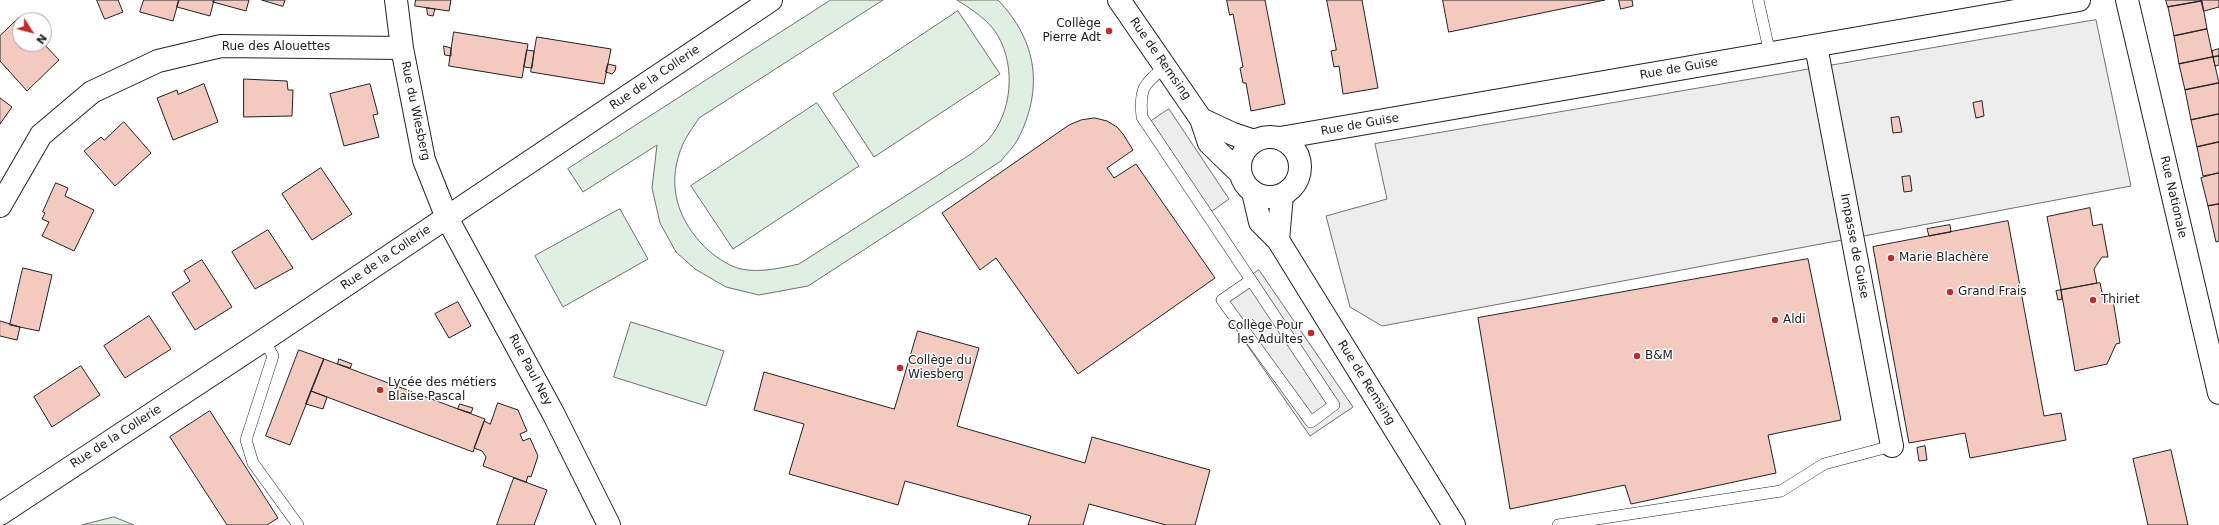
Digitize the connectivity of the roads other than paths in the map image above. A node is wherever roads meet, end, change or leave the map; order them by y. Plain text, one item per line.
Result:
1 (396, 0) edge
2 (770, 0) edge
3 (1119, 0) edge
4 (1758, 0) edge
5 (2079, 0) edge
6 (2127, 0) edge
7 (1816, 46) junction
8 (402, 48) junction
9 (1770, 54) junction
10 (1165, 67) junction
11 (1201, 119) junction
12 (1280, 138) junction
13 (1254, 141) junction
14 (1240, 173) junction
15 (1253, 192) junction
16 (1282, 194) junction
17 (0, 206) edge
18 (447, 218) junction
19 (1278, 240) junction
20 (1251, 280) junction
21 (264, 340) junction
22 (2218, 385) edge
23 (1892, 446) joint
24 (0, 514) edge
25 (298, 525) edge
26 (609, 525) edge
27 (1454, 525) edge
28 (1558, 525) edge

1 - 8 street, Rue du Wiesberg
2 - 18 street, Rue de la Collerie
3 - 10 street, Rue de Remsing
4 - 9 lane
5 - 7 street, Rue de Guise
6 - 22 street, Rue Nationale
7 - 9 street, Rue de Guise
7 - 23 street, Impasse de Guise
8 - 17 street, Rue des Alouettes
8 - 18 street, Rue du Wiesberg
9 - 12 street, Rue de Guise
10 - 11 street, Rue de Remsing
10 - 20 lane
11 - 13 street
11 - 14 street, Rue de Remsing
12 - 13 street
12 - 16 street
13 - 14 street
14 - 15 street
15 - 16 street
15 - 19 street, Rue de Remsing
16 - 19 street
18 - 21 street, Rue de la Collerie
18 - 26 street, Rue Paul Ney
19 - 27 street, Rue de Remsing
20 - 20 lane
21 - 24 street, Rue de la Collerie
21 - 25 lane
23 - 28 lane

